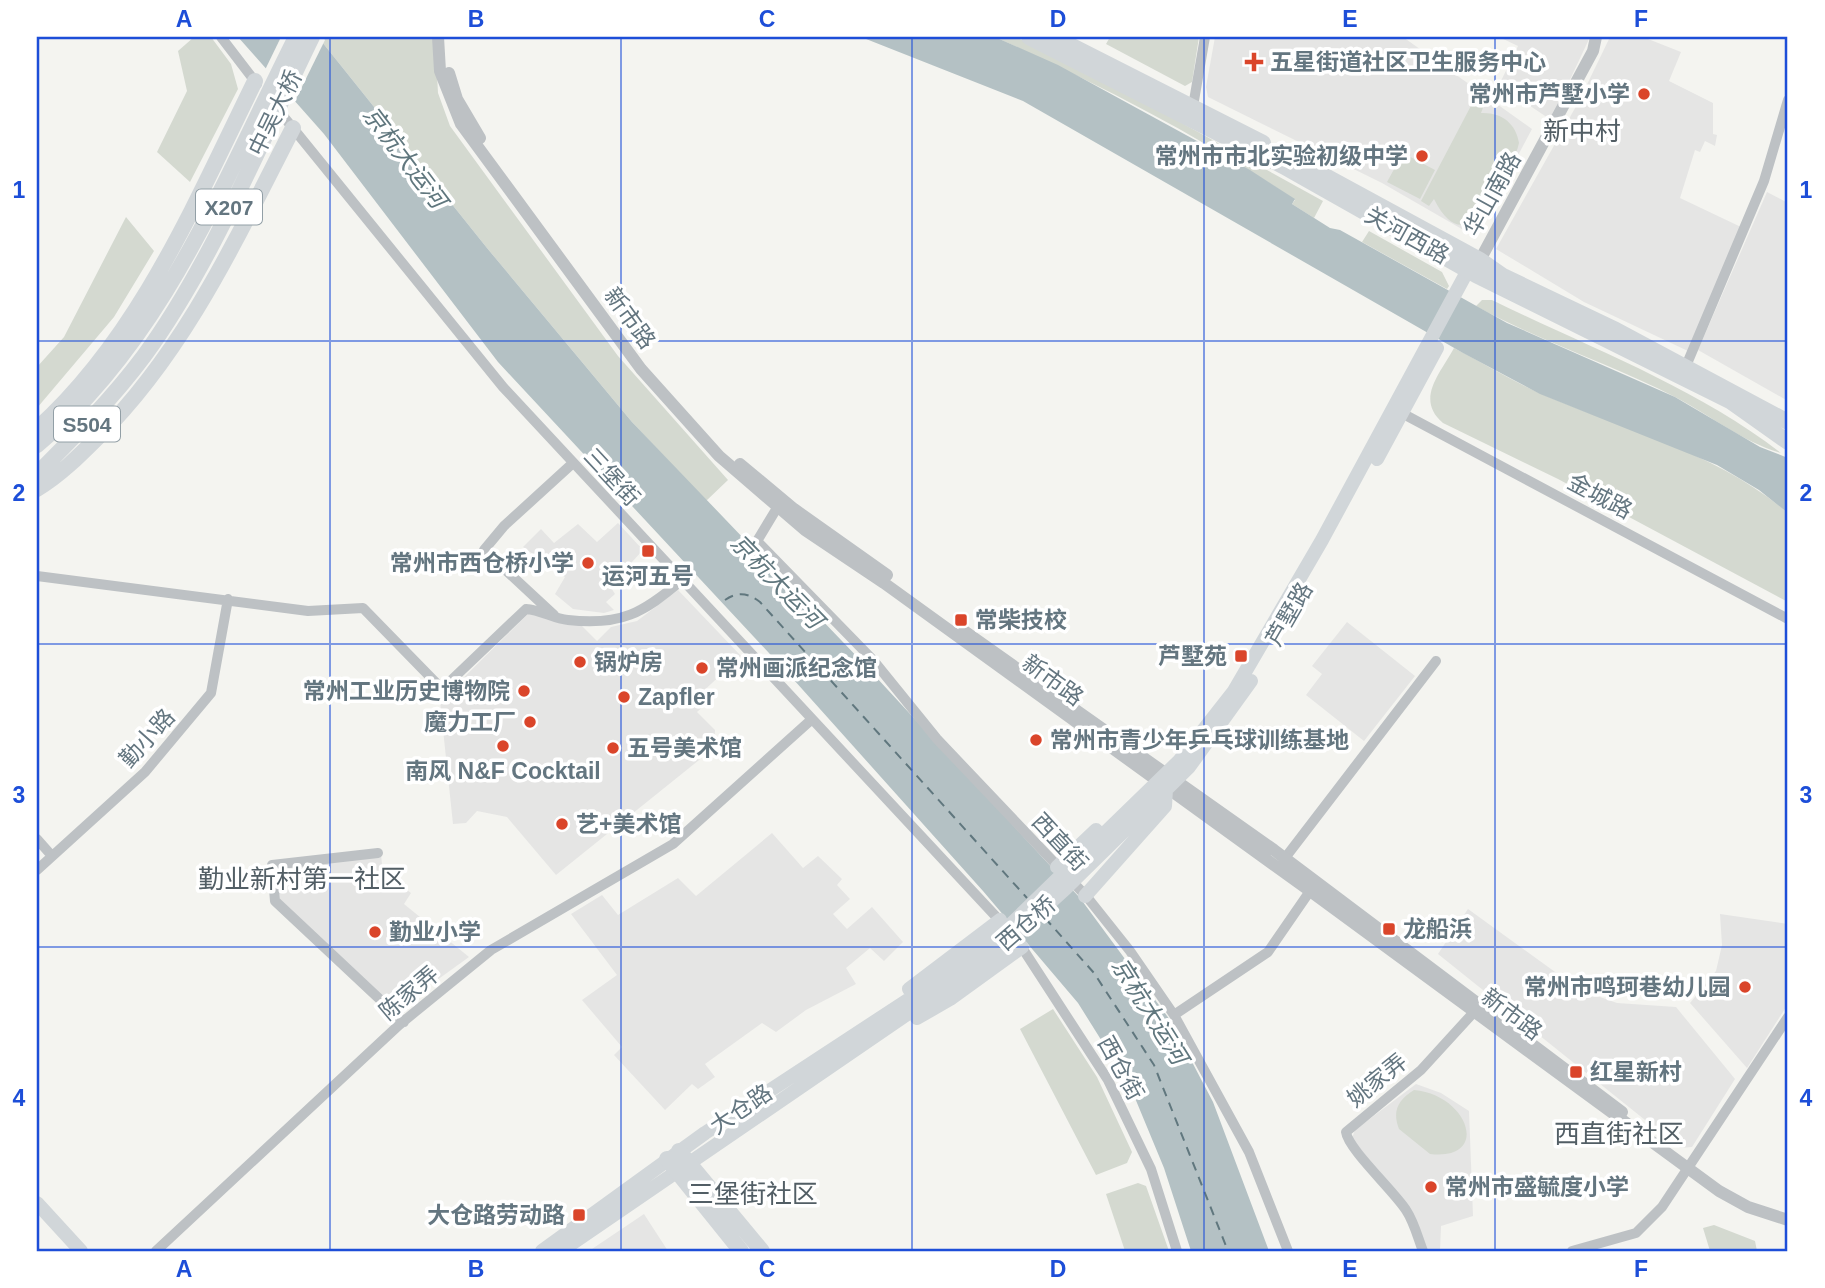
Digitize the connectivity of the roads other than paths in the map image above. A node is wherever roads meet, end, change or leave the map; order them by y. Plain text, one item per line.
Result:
1 (221, 37) edge
2 (296, 37) edge
3 (312, 37) edge
4 (438, 37) edge
5 (446, 37) edge
6 (1029, 37) edge
7 (1054, 37) edge
8 (1205, 37) edge
9 (1596, 37) edge
10 (255, 81) junction
11 (1788, 100) edge
12 (1192, 113) junction
13 (293, 128) junction
14 (1475, 268) junction
15 (122, 355) joint
16 (1686, 366) junction
17 (133, 370) joint
18 (1398, 411) junction
19 (44, 431) edge
20 (1786, 434) edge
21 (37, 444) edge
22 (573, 463) junction
23 (37, 474) edge
24 (37, 489) edge
25 (777, 508) junction
26 (37, 576) edge
27 (682, 580) junction
28 (228, 599) junction
29 (556, 617) junction
30 (1788, 619) edge
31 (1436, 661) dead end
32 (811, 720) junction
33 (1167, 780) junction
34 (37, 839) edge
35 (378, 853) dead end
36 (1093, 853) joint
37 (52, 856) junction
38 (1285, 858) junction
39 (1057, 867) junction
40 (37, 870) edge
41 (1310, 891) junction
42 (1085, 896) junction
43 (1000, 920) junction
44 (1021, 947) junction
45 (948, 980) junction
46 (1474, 1012) junction
47 (1174, 1014) junction
48 (1788, 1017) edge
49 (404, 1022) junction
50 (802, 1069) junction
51 (813, 1079) junction
52 (673, 1155) junction
53 (1691, 1167) junction
54 (685, 1170) junction
55 (37, 1203) edge
56 (1788, 1213) edge
57 (37, 1216) edge
58 (1788, 1220) edge
59 (70, 1251) edge
60 (81, 1251) edge
61 (156, 1251) edge
62 (542, 1251) edge
63 (561, 1251) edge
64 (741, 1251) edge
65 (762, 1251) edge
66 (1177, 1251) edge
67 (1287, 1251) edge
68 (1423, 1251) edge
69 (1572, 1251) edge

1 - 10 street, 三堡街
2 - 15 main road, 中吴大桥 / X207
3 - 17 main road, 中吴大桥 / X207
4 - 25 street, 新市路
5 - 33 street, 新市路
6 - 12 main road, 关河西路
7 - 12 main road, 关河西路
8 - 12 street
9 - 14 street, 华山南路
10 - 13 street, 三堡街
10 - 19 main road
11 - 16 street
12 - 14 main road, 关河西路
13 - 22 street, 三堡街
13 - 24 main road
14 - 16 main road, 关河西路
14 - 18 main road, 芦墅路
14 - 20 main road, 关河西路
15 - 19 main road, S504
16 - 20 main road, 关河西路
17 - 23 main road, S504
18 - 30 street, 金城路
18 - 33 main road, 芦墅路
19 - 21 main road
22 - 27 street, 三堡街
22 - 29 street
25 - 33 street, 新市路
25 - 39 street, 西直街
26 - 28 street
27 - 29 street
27 - 32 street, 三堡街
28 - 29 street
28 - 37 street, 勤小路
31 - 38 street
32 - 43 street, 三堡街
32 - 49 street, 陈家弄
33 - 36 main road, 芦墅路
33 - 38 street, 新市路
33 - 39 main road
33 - 41 street, 新市路
33 - 42 main road
34 - 37 street
35 - 49 street
36 - 45 main road, 西仓桥
37 - 40 street, 勤小路
38 - 53 street, 新市路
39 - 42 street, 西直街
41 - 46 street, 新市路
41 - 47 street
42 - 47 street, 西直街
43 - 44 street, 西仓街
43 - 50 main road
44 - 51 main road
44 - 66 street, 西仓街
45 - 50 main road, 大仓路
45 - 51 main road, 大仓路
46 - 53 street, 新市路
46 - 68 street, 姚家弄
47 - 67 street, 西直街
48 - 53 street
49 - 61 street, 陈家弄
50 - 52 main road, 大仓路
51 - 54 main road, 大仓路
52 - 54 main road
52 - 62 main road, 大仓路
53 - 56 street, 新市路
53 - 58 street, 新市路
53 - 69 street
54 - 63 main road, 大仓路
54 - 64 main road
54 - 65 main road
55 - 60 main road
57 - 59 main road

